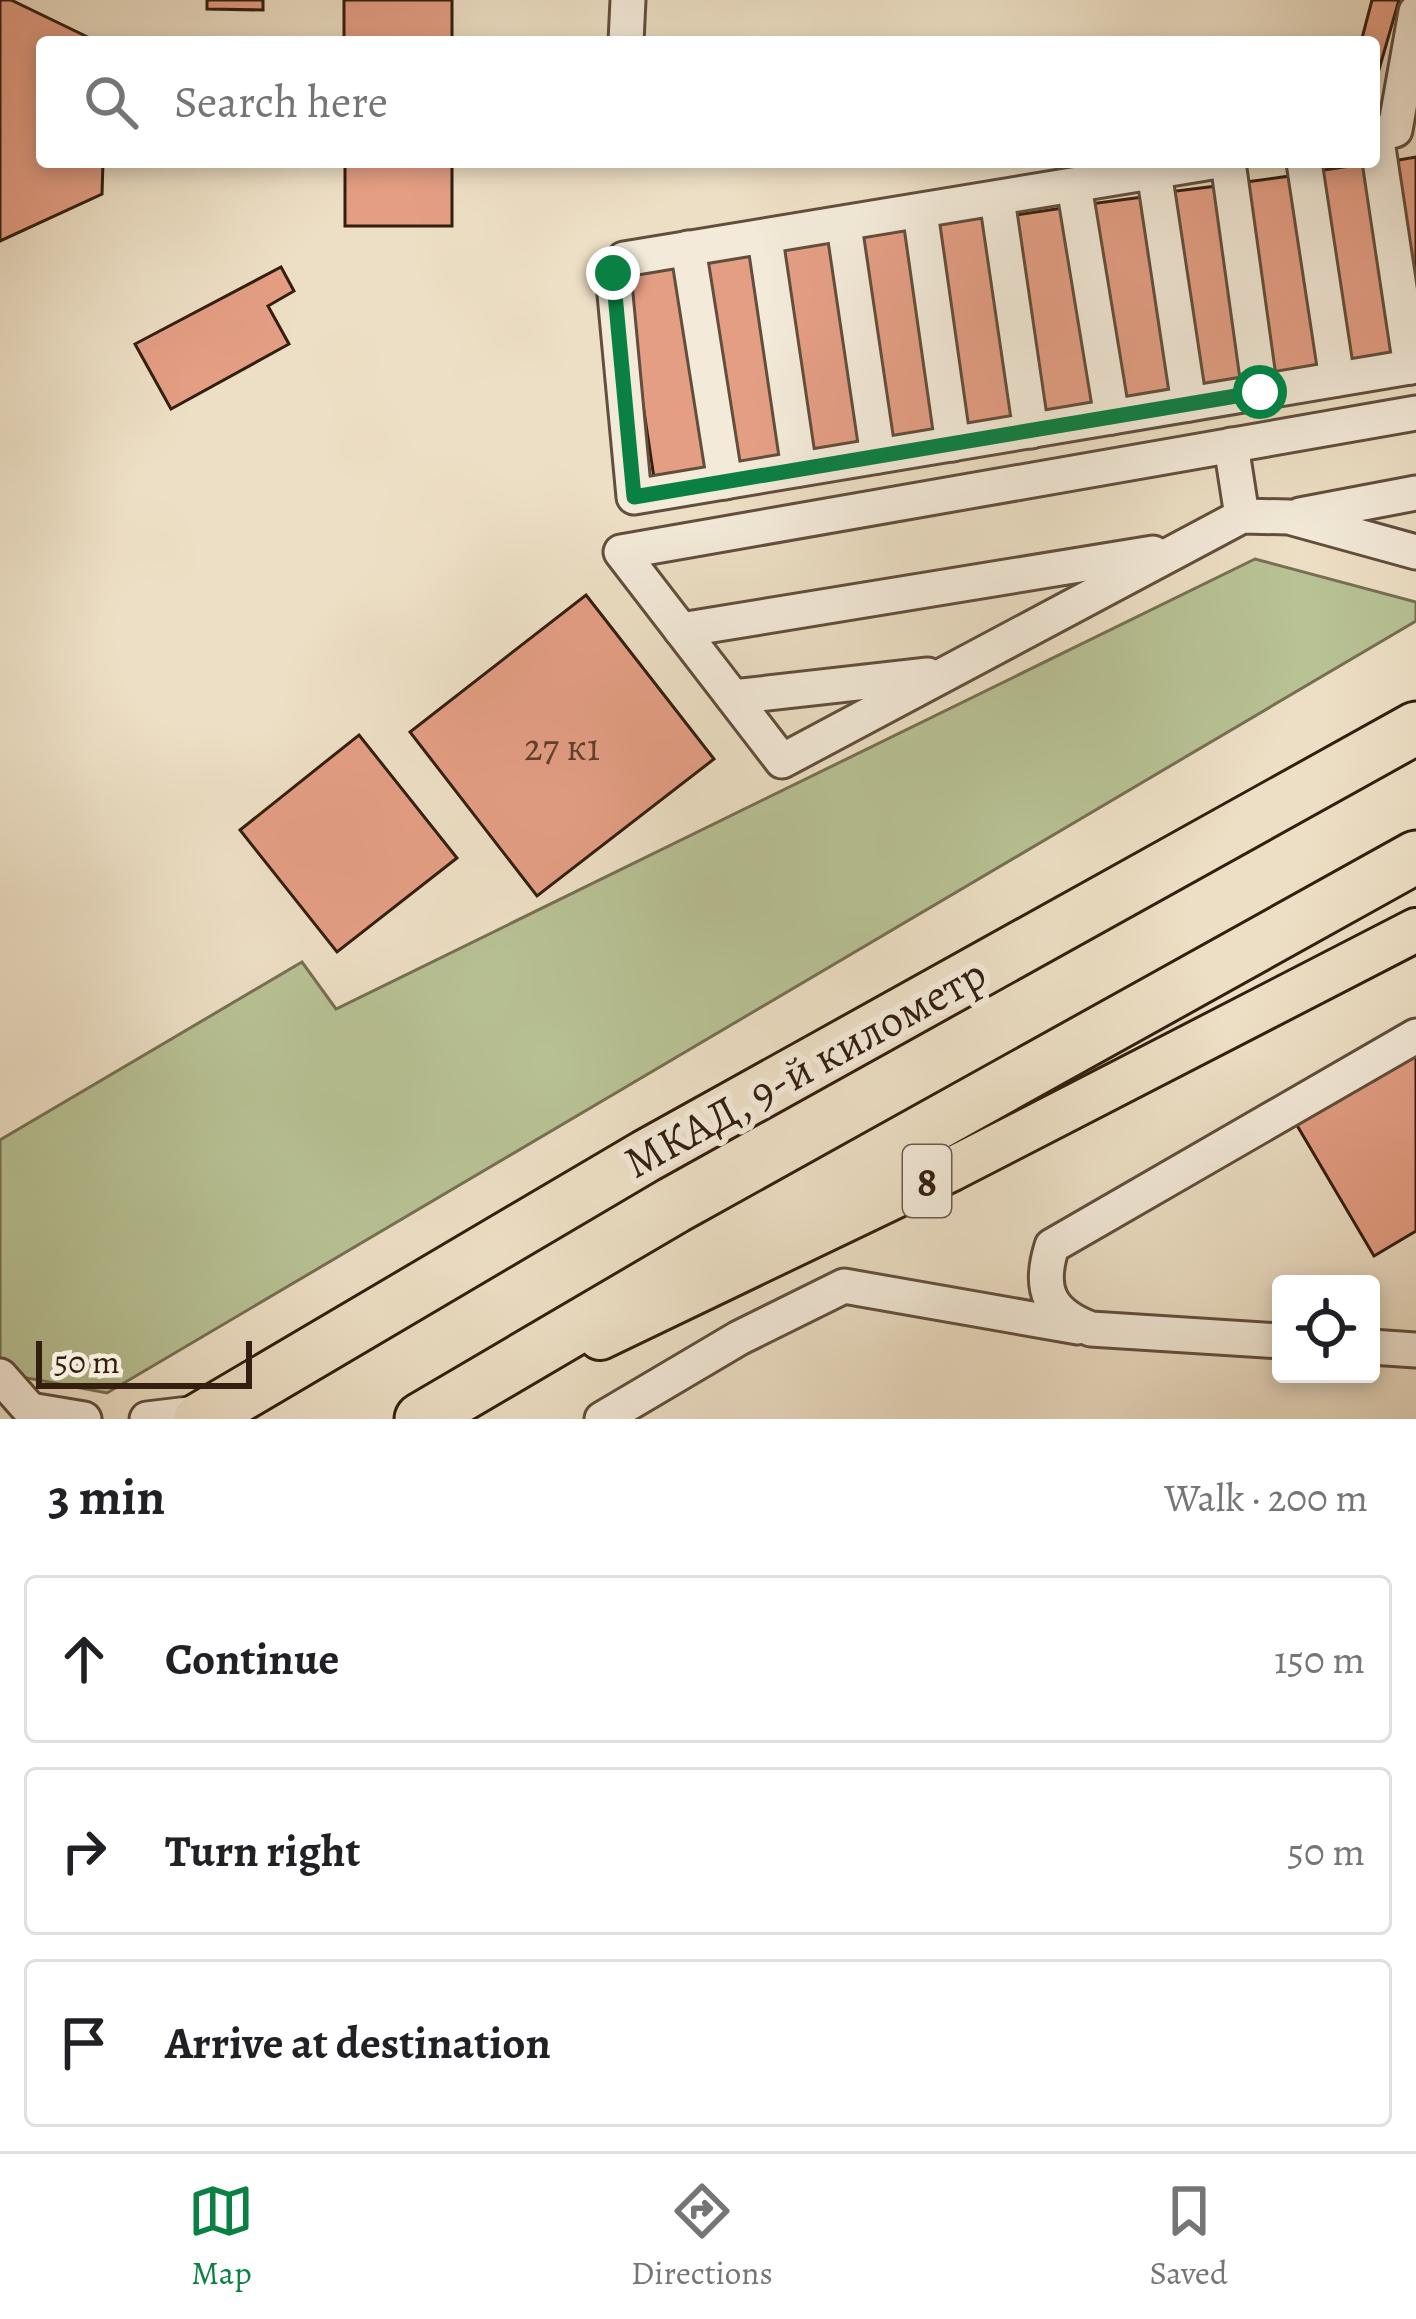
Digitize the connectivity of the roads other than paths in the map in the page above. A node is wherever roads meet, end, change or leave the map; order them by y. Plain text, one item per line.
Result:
1 (628, 0) edge
2 (1416, 12) edge
3 (626, 36) edge
4 (1390, 131) edge
5 (1177, 168) edge
6 (1229, 168) edge
7 (1305, 168) edge
8 (1154, 172) junction
9 (1074, 186) junction
10 (997, 199) junction
11 (920, 212) junction
12 (844, 226) junction
13 (765, 239) junction
14 (688, 248) junction
15 (1413, 366) edge
16 (1336, 379) junction
17 (1260, 392) junction
18 (1189, 404) junction
19 (1416, 413) edge
20 (1112, 417) junction
21 (1030, 430) junction
22 (953, 443) junction
23 (1231, 445) junction
24 (878, 456) junction
25 (799, 470) junction
26 (725, 482) junction
27 (1416, 493) edge
28 (1242, 516) junction
29 (1289, 517) junction
30 (1180, 549) junction
31 (1416, 552) edge
32 (681, 630) junction
33 (947, 673) junction
34 (733, 698) junction
35 (1416, 728) edge
36 (1416, 857) edge
37 (1416, 930) edge
38 (1416, 1036) edge
39 (1091, 1330) junction
40 (1272, 1340) edge
41 (1380, 1348) edge
42 (1416, 1350) edge
43 (0, 1376) edge
44 (207, 1415) edge
45 (84, 1419) edge
46 (147, 1419) edge
47 (421, 1419) edge
48 (431, 1419) edge
49 (602, 1419) edge

1 - 3 lane
2 - 4 lane
4 - 15 lane
5 - 8 lane
6 - 17 lane
7 - 16 lane
8 - 9 lane
8 - 18 lane
9 - 10 lane
9 - 20 lane
10 - 11 lane
10 - 21 lane
11 - 12 lane
11 - 22 lane
12 - 13 lane
12 - 24 lane
13 - 14 lane
13 - 25 lane
14 - 26 lane
14 - 26 lane
15 - 16 lane
16 - 17 lane
17 - 18 lane
18 - 20 lane
19 - 23 lane
20 - 21 lane
21 - 22 lane
22 - 24 lane
23 - 28 lane
23 - 32 lane
24 - 25 lane
25 - 26 lane
27 - 29 lane
28 - 29 lane
28 - 30 lane
29 - 31 lane
30 - 32 lane
30 - 33 lane
32 - 34 lane
33 - 34 lane
33 - 34 lane
35 - 44 highway, МКАД, 9-й километр
36 - 47 highway
37 - 48 main road, 8
38 - 39 lane
39 - 40 lane
39 - 49 lane
41 - 42 lane
43 - 45 lane
44 - 46 lane

